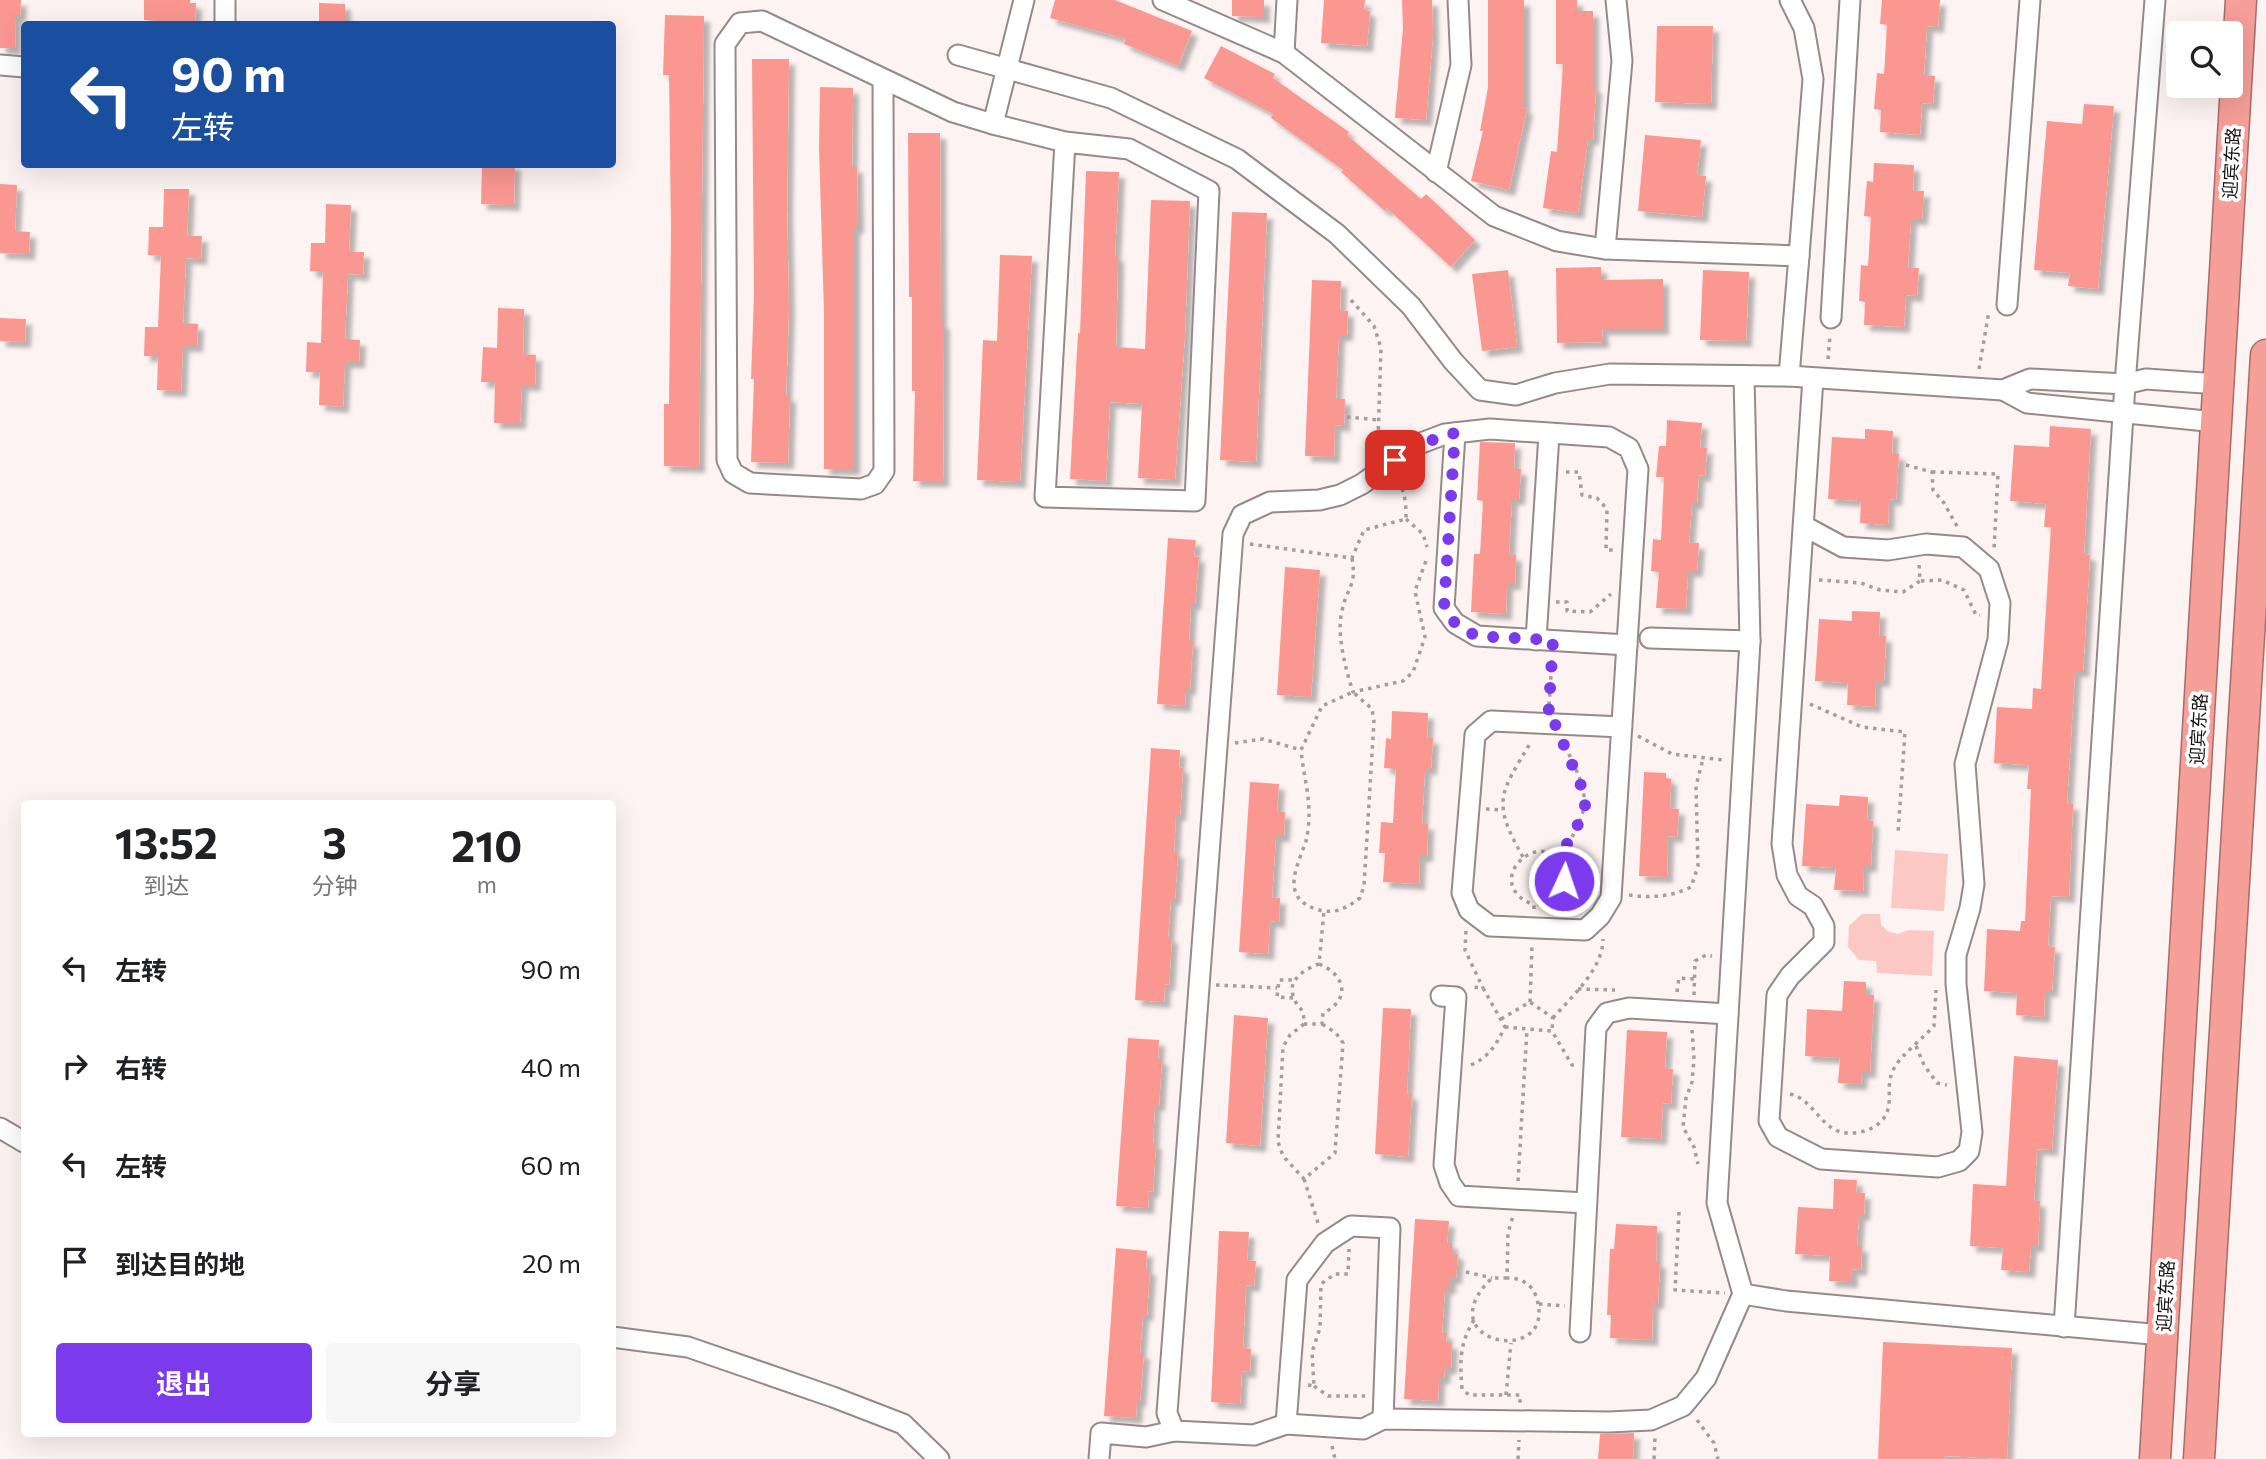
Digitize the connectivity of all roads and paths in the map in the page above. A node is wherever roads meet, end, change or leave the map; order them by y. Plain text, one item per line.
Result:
1 (225, 0) edge
2 (1024, 0) edge
3 (1163, 0) edge
4 (1287, 0) edge
5 (1458, 0) edge
6 (1616, 0) edge
7 (1790, 0) edge
8 (1850, 0) edge
9 (2030, 0) edge
10 (2155, 0) edge
11 (2241, 0) edge
12 (225, 21) edge
13 (1284, 53) junction
14 (958, 54) dead end
15 (0, 65) edge
16 (21, 67) edge
17 (1005, 69) junction
18 (883, 79) junction
19 (993, 124) junction
20 (1065, 142) junction
21 (1436, 172) junction
22 (1605, 249) junction
23 (1799, 256) junction
24 (1351, 300) dead end
25 (2007, 305) joint
26 (1831, 318) joint
27 (2266, 355) edge
28 (1744, 376) junction
29 (1788, 376) junction
30 (1820, 378) junction
31 (2125, 384) junction
32 (2218, 384) junction
33 (1976, 388) junction
34 (2003, 390) junction
35 (2124, 413) junction
36 (1347, 417) dead end
37 (1379, 420) junction
38 (2216, 422) junction
39 (1455, 433) junction
40 (1549, 434) junction
41 (1390, 463) junction
42 (1906, 465) dead end
43 (1547, 471) junction
44 (1932, 472) junction
45 (1406, 519) junction
46 (1804, 526) junction
47 (1232, 542) junction
48 (1918, 545) junction
49 (1963, 547) junction
50 (1613, 550) junction
51 (1633, 552) junction
52 (1352, 558) junction
53 (1612, 561) dead end
54 (1989, 569) junction
55 (1800, 579) junction
56 (1920, 581) junction
57 (1611, 583) dead end
58 (1538, 600) junction
59 (1999, 617) junction
60 (2258, 620) edge
61 (1650, 638) dead end
62 (1544, 640) junction
63 (1750, 642) junction
64 (1627, 645) junction
65 (1353, 692) junction
66 (1792, 697) junction
67 (1548, 724) junction
68 (1622, 727) junction
69 (1217, 746) junction
70 (1301, 750) junction
71 (1703, 759) junction
72 (1743, 761) junction
73 (1898, 834) dead end
74 (1523, 858) junction
75 (1558, 860) junction
76 (1612, 888) junction
77 (1534, 905) junction
78 (1324, 911) junction
79 (1477, 916) junction
80 (1533, 928) junction
81 (1731, 957) junction
82 (1319, 964) junction
83 (1957, 970) junction
84 (1295, 980) junction
85 (1199, 985) junction
86 (1277, 988) junction
87 (1483, 988) junction
88 (1441, 996) joint
89 (1293, 998) junction
90 (1530, 1002) junction
91 (1693, 1012) junction
92 (1728, 1014) junction
93 (1502, 1019) junction
94 (1304, 1024) junction
95 (1322, 1024) junction
96 (1505, 1027) junction
97 (1527, 1029) junction
98 (1552, 1031) junction
99 (1916, 1046) junction
100 (1451, 1066) junction
101 (1594, 1070) junction
102 (1967, 1085) junction
103 (1771, 1091) junction
104 (0, 1128) edge
105 (21, 1140) edge
106 (1698, 1164) dead end
107 (1304, 1179) junction
108 (1517, 1199) junction
109 (1586, 1203) junction
110 (1679, 1213) dead end
111 (1351, 1226) junction
112 (1325, 1243) junction
113 (1466, 1272) dead end
114 (1492, 1278) junction
115 (1507, 1278) junction
116 (1743, 1294) junction
117 (1474, 1320) junction
118 (2064, 1327) junction
119 (1580, 1332) dead end
120 (2162, 1335) junction
121 (616, 1338) edge
122 (1511, 1343) junction
123 (1289, 1384) junction
124 (1314, 1386) junction
125 (1506, 1395) junction
126 (1384, 1397) junction
127 (1683, 1406) junction
128 (1383, 1419) junction
129 (1520, 1421) junction
130 (1286, 1424) junction
131 (1174, 1431) junction
132 (939, 1459) edge
133 (1099, 1459) edge
134 (1518, 1459) edge
135 (1718, 1459) edge
136 (2155, 1459) edge
137 (2199, 1459) edge

1 - 12 street
2 - 17 street
3 - 13 street
4 - 13 street
5 - 21 street
6 - 22 street
7 - 23 street
8 - 26 street
9 - 25 street
10 - 31 street
11 - 32 highway, 迎宾东路
13 - 21 street
14 - 17 street
15 - 16 street
17 - 19 street
17 - 28 street
18 - 18 street
18 - 19 street
19 - 20 street
20 - 20 street
21 - 22 street
22 - 23 street
23 - 29 street
24 - 37 path
25 - 33 path
26 - 30 path
27 - 60 highway
28 - 29 street
28 - 63 street
29 - 30 street
30 - 33 street
30 - 46 street
31 - 32 street
31 - 34 street
31 - 35 street
32 - 38 highway, 迎宾东路
33 - 34 street
34 - 35 street
35 - 38 street
35 - 118 street
36 - 37 path
37 - 41 path
38 - 120 highway, 迎宾东路
39 - 40 street
39 - 41 street
39 - 62 street
40 - 43 street
40 - 51 street
41 - 45 path
41 - 47 street
42 - 44 path
43 - 50 path
43 - 58 street
44 - 49 path
44 - 54 path
45 - 52 path
45 - 65 path
46 - 48 street
46 - 55 street
47 - 52 path
47 - 69 street
48 - 49 street
48 - 56 path
49 - 54 street
50 - 51 path
50 - 53 path
51 - 64 street
52 - 65 path
54 - 59 street
55 - 56 path
55 - 66 street
56 - 59 path
57 - 58 path
58 - 62 street
59 - 83 street
60 - 137 highway
61 - 63 street
62 - 64 street
62 - 67 path
63 - 72 street
64 - 68 street
65 - 70 path
65 - 78 path
66 - 73 path
66 - 103 street
67 - 68 street
67 - 74 path
67 - 75 path
67 - 79 street
68 - 71 path
68 - 76 street
69 - 70 path
69 - 85 street
70 - 78 path
71 - 72 path
71 - 76 path
72 - 81 street
74 - 75 path
74 - 77 path
75 - 77 path
76 - 80 street
77 - 80 path
78 - 82 path
79 - 80 street
79 - 87 path
80 - 90 path
81 - 91 path
81 - 92 street
82 - 84 path
82 - 95 path
83 - 99 path
83 - 102 street
84 - 86 path
84 - 89 path
85 - 86 path
85 - 131 street
86 - 89 path
87 - 88 path
87 - 93 path
88 - 100 street
89 - 94 path
90 - 93 path
90 - 98 path
91 - 92 street
91 - 101 street
91 - 106 path
92 - 116 street
93 - 96 path
94 - 95 path
94 - 107 path
95 - 107 path
96 - 97 path
96 - 100 path
97 - 98 path
97 - 108 path
98 - 101 path
99 - 102 path
99 - 103 path
100 - 108 street
101 - 109 street
102 - 103 street
104 - 105 street
107 - 112 path
108 - 109 street
108 - 115 path
109 - 119 street
110 - 116 path
111 - 112 street
111 - 124 path
111 - 126 street
112 - 123 street
113 - 114 path
114 - 115 path
114 - 117 path
115 - 122 path
116 - 118 street
116 - 127 street
117 - 122 path
117 - 125 path
118 - 120 street
120 - 136 highway, 迎宾东路
121 - 132 street
122 - 125 path
123 - 124 path
123 - 130 street
124 - 126 path
125 - 129 path
126 - 128 street
127 - 129 street
127 - 135 path
128 - 129 street
128 - 130 street
129 - 134 path
130 - 131 street
131 - 133 street

